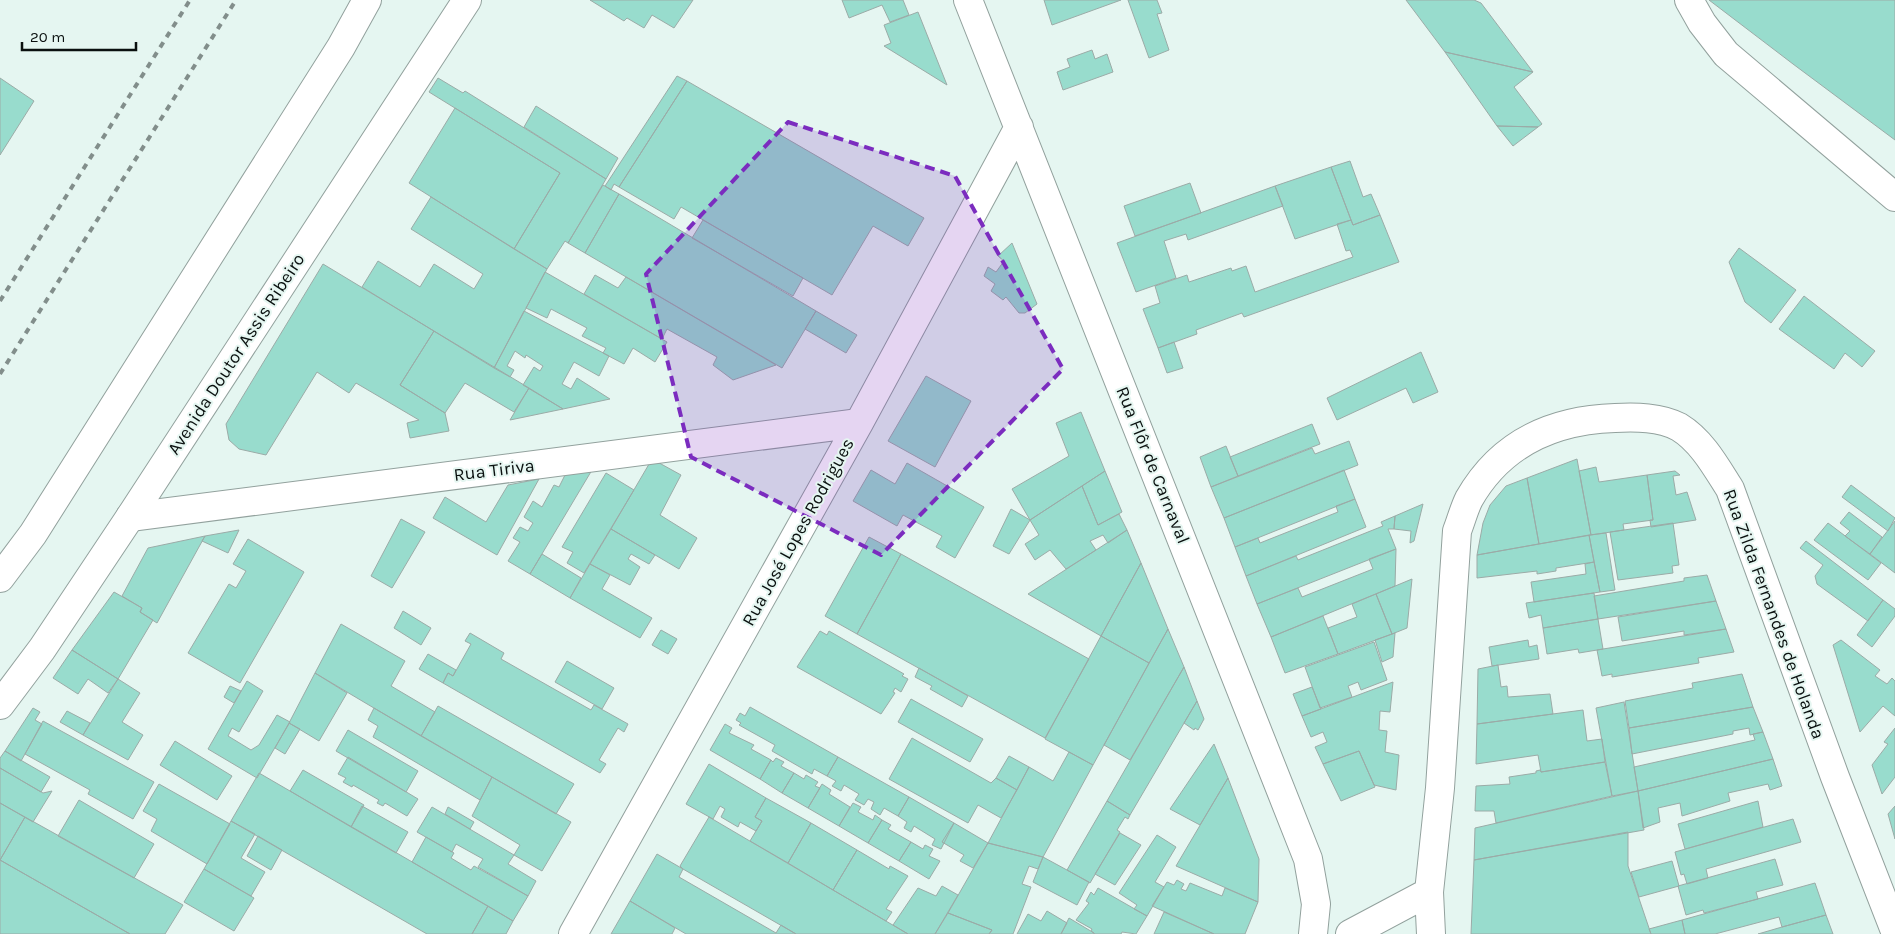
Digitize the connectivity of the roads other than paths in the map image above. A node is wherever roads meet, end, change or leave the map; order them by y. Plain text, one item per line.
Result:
1 (367, 0) edge
2 (467, 0) edge
3 (968, 0) edge
4 (1689, 0) edge
5 (1019, 127) junction
6 (1895, 197) edge
7 (858, 423) junction
8 (130, 517) junction
9 (0, 578) edge
10 (0, 705) edge
11 (1429, 892) junction
12 (1895, 931) edge
13 (573, 934) edge
14 (1313, 934) edge
15 (1350, 934) edge
16 (1431, 934) edge

1 - 9 street
2 - 8 street, Avenida Doutor Assis Ribeiro
3 - 5 street, Rua Flôr de Carnaval
4 - 6 street
5 - 7 street, Rua José Lopes Rodrigues
5 - 14 street, Rua Flôr de Carnaval
7 - 8 street, Rua Tiriva
7 - 13 street, Rua José Lopes Rodrigues
8 - 10 street, Avenida Doutor Assis Ribeiro
11 - 12 street, Rua Zilda Fernandes de Holanda
11 - 15 street
11 - 16 street, Rua Zilda Fernandes de Holanda

